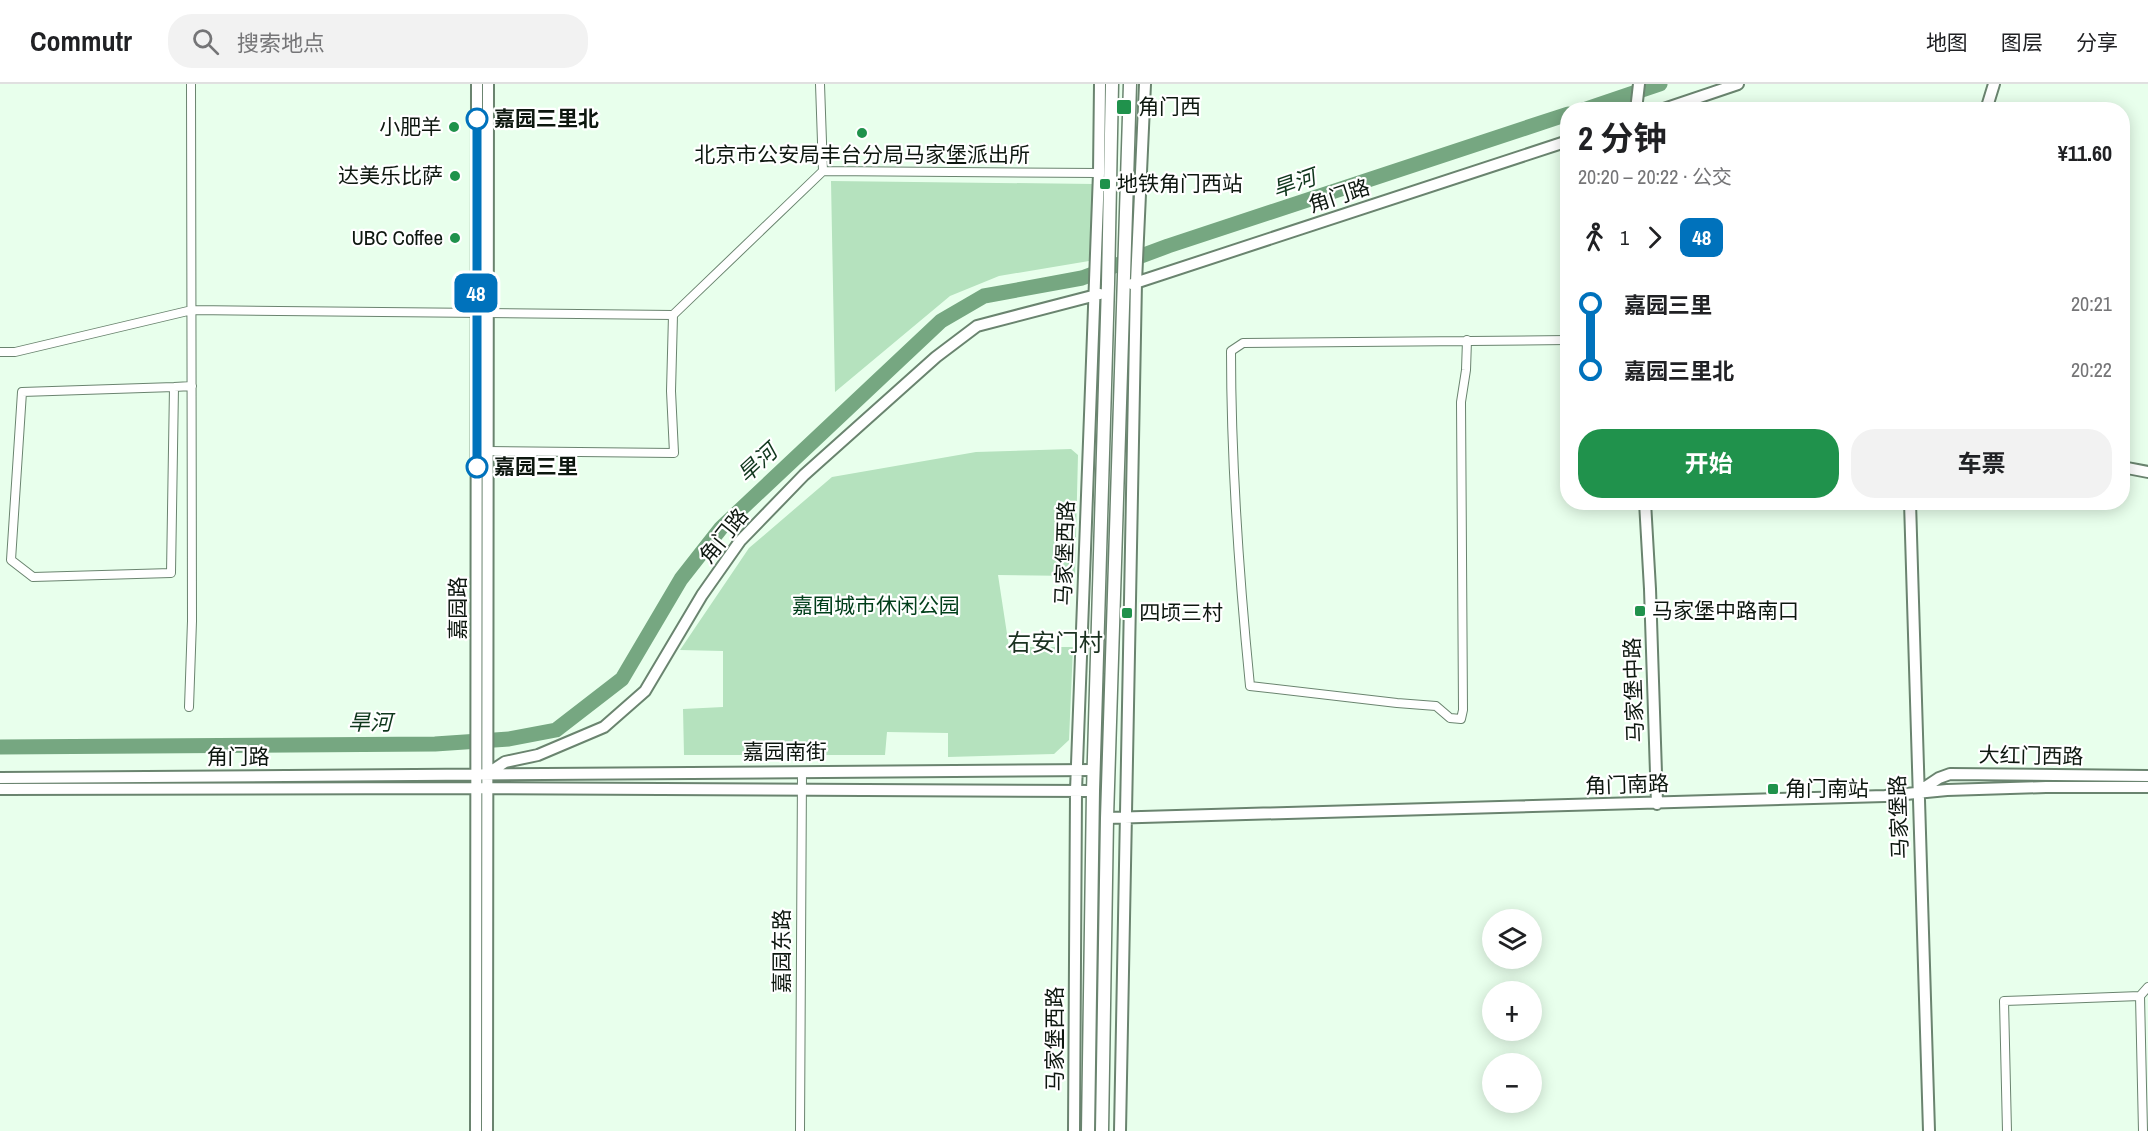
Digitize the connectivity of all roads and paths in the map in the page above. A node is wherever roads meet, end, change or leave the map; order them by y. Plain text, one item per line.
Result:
1 (191, 84) edge
2 (477, 84) edge
3 (488, 84) edge
4 (820, 84) edge
5 (1100, 84) edge
6 (1112, 84) edge
7 (1130, 84) edge
8 (1145, 84) edge
9 (1639, 84) edge
10 (1738, 84) edge
11 (1994, 84) edge
12 (1637, 102) edge
13 (1685, 102) edge
14 (1988, 102) edge
15 (1560, 144) edge
16 (823, 171) junction
17 (1099, 173) junction
18 (1137, 278) junction
19 (1123, 283) junction
20 (1108, 288) junction
21 (1093, 294) junction
22 (192, 310) junction
23 (481, 313) junction
24 (673, 315) junction
25 (1560, 339) edge
26 (1467, 340) junction
27 (0, 352) edge
28 (192, 386) junction
29 (174, 387) junction
30 (487, 452) junction
31 (2130, 469) edge
32 (2148, 471) edge
33 (1645, 510) edge
34 (1910, 510) edge
35 (189, 707) dead end
36 (483, 716) junction
37 (1077, 770) junction
38 (1094, 770) junction
39 (802, 772) junction
40 (482, 774) junction
41 (2148, 776) edge
42 (0, 777) edge
43 (2148, 787) edge
44 (481, 788) junction
45 (0, 789) edge
46 (801, 789) junction
47 (1077, 791) junction
48 (1093, 791) junction
49 (1918, 792) junction
50 (1657, 804) junction
51 (1107, 818) junction
52 (1127, 819) junction
53 (2148, 987) edge
54 (2140, 996) junction
55 (476, 1131) edge
56 (487, 1131) edge
57 (800, 1131) edge
58 (1074, 1131) edge
59 (1088, 1131) edge
60 (1102, 1131) edge
61 (1120, 1131) edge
62 (1929, 1131) edge
63 (2007, 1131) edge
64 (2143, 1131) edge

1 - 22 street
2 - 23 main road, 嘉园路
3 - 23 main road, 嘉园路
4 - 16 street
5 - 17 main road, 马家堡西路
6 - 20 main road, 马家堡西路
7 - 19 main road
8 - 18 main road
9 - 12 main road
10 - 13 main road
11 - 14 main road
15 - 18 main road, 角门路
16 - 17 street
16 - 24 street
17 - 21 main road, 马家堡西路
18 - 19 main road, 角门路
18 - 52 main road
19 - 51 main road
20 - 21 main road, 角门路
20 - 38 main road, 马家堡西路
21 - 37 main road, 马家堡西路
21 - 40 main road, 角门路
22 - 23 street
22 - 27 street
22 - 28 street
23 - 24 street
23 - 30 main road, 嘉园路
23 - 36 main road, 嘉园路
24 - 30 street
25 - 26 street
26 - 26 street
28 - 29 street
28 - 35 street
29 - 29 street
30 - 36 main road, 嘉园路
31 - 32 main road
33 - 50 main road, 马家堡中路
34 - 49 main road, 马家堡路
36 - 40 main road, 嘉园路
37 - 38 main road, 嘉园南街
37 - 39 main road, 嘉园南街
37 - 47 main road, 马家堡西路
38 - 48 main road, 马家堡西路
39 - 40 main road, 嘉园南街
39 - 46 street, 嘉园东路
40 - 42 main road, 角门路
40 - 44 main road, 嘉园路
41 - 49 main road, 大红门西路
43 - 49 main road, 角门南路
44 - 45 main road, 角门路
44 - 46 main road, 嘉园南街
44 - 55 main road, 嘉园路
44 - 56 main road, 嘉园路
46 - 47 main road, 嘉园南街
46 - 57 street, 嘉园东路
47 - 48 main road, 嘉园南街
47 - 58 main road, 马家堡西路
48 - 59 main road, 马家堡西路
49 - 50 main road, 角门南路
49 - 62 main road, 马家堡路
50 - 52 main road, 角门南路
51 - 52 main road, 角门南路
51 - 60 main road
52 - 61 main road
53 - 54 street
54 - 63 street
54 - 64 street

